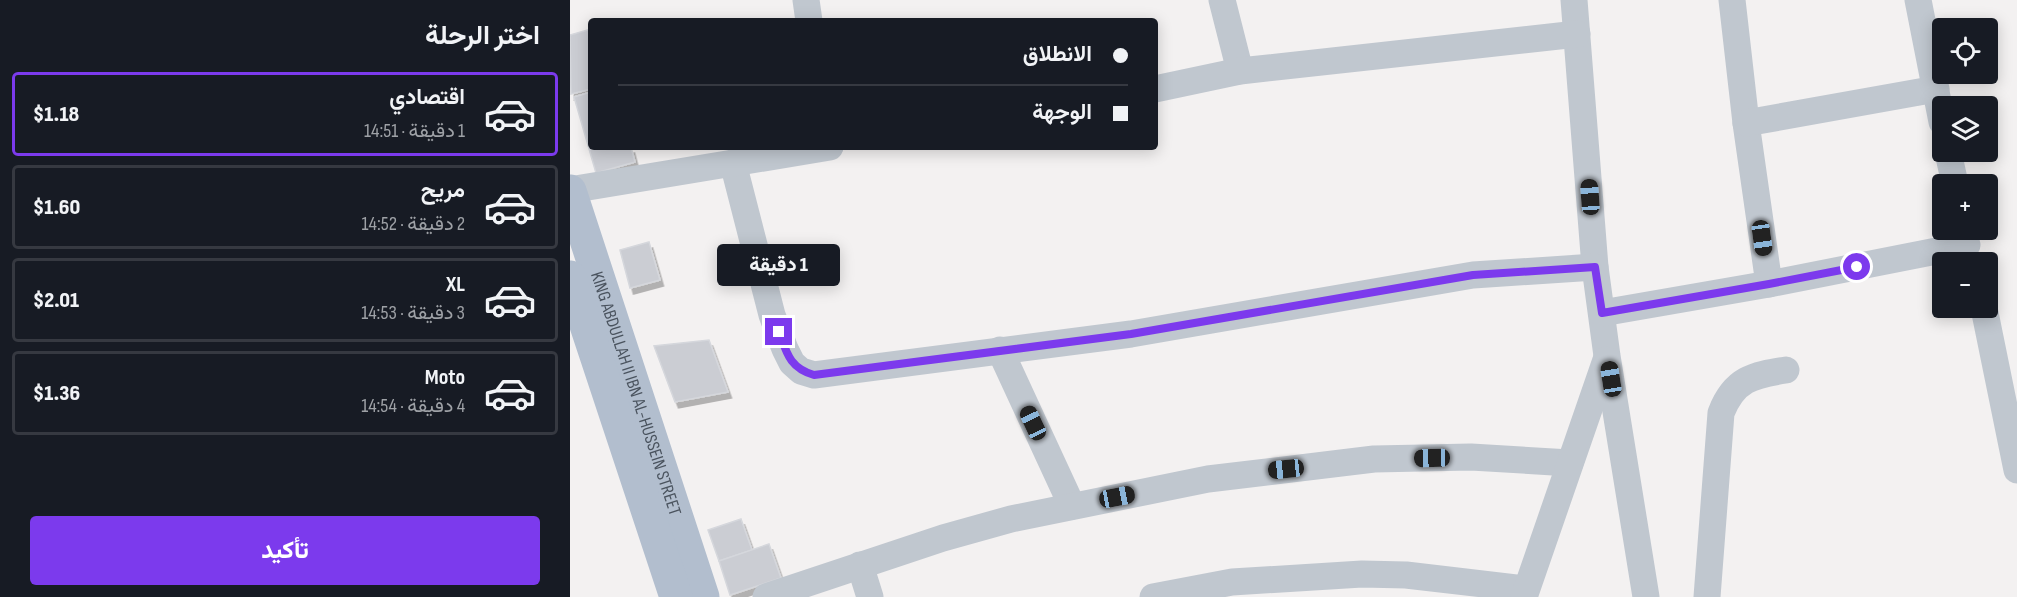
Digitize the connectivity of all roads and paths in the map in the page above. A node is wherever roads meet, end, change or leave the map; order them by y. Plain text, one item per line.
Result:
1 (806, 0) edge
2 (1222, 0) edge
3 (1574, 0) edge
4 (1732, 0) edge
5 (1918, 0) edge
6 (809, 18) edge
7 (1577, 34) junction
8 (1240, 71) junction
9 (1158, 88) edge
10 (1936, 89) junction
11 (1937, 96) edge
12 (1746, 123) junction
13 (812, 150) edge
14 (733, 163) junction
15 (570, 190) edge
16 (1967, 246) edge
17 (1595, 267) junction
18 (1769, 284) junction
19 (573, 296) edge
20 (1602, 313) junction
21 (1987, 318) edge
22 (1000, 350) junction
23 (1607, 356) junction
24 (1786, 370) dead end
25 (2010, 402) edge
26 (1570, 463) junction
27 (2017, 470) edge
28 (1072, 506) junction
29 (860, 566) junction
30 (1234, 589) edge
31 (1525, 593) edge
32 (676, 597) edge
33 (703, 597) edge
34 (766, 597) edge
35 (870, 597) edge
36 (1154, 597) edge
37 (1646, 597) edge
38 (1707, 597) edge

1 - 6 street
2 - 8 street
3 - 7 street
4 - 12 street
5 - 10 street
7 - 8 street
7 - 17 street
8 - 9 street
10 - 11 street
10 - 12 street
12 - 18 street
13 - 14 street
14 - 15 street
14 - 22 street
15 - 33 main road, KING ABDULLAH II IBN AL-HUSSEIN STREET
16 - 18 street
17 - 20 street
17 - 22 street
18 - 20 street
19 - 32 main road, KING ABDULLAH II IBN AL-HUSSEIN STREET
20 - 23 street
21 - 25 street
22 - 28 street
23 - 26 street
23 - 37 street
24 - 38 street
25 - 27 street
26 - 28 street
26 - 31 street
28 - 29 street
29 - 34 street
29 - 35 street
30 - 31 street
30 - 36 street

